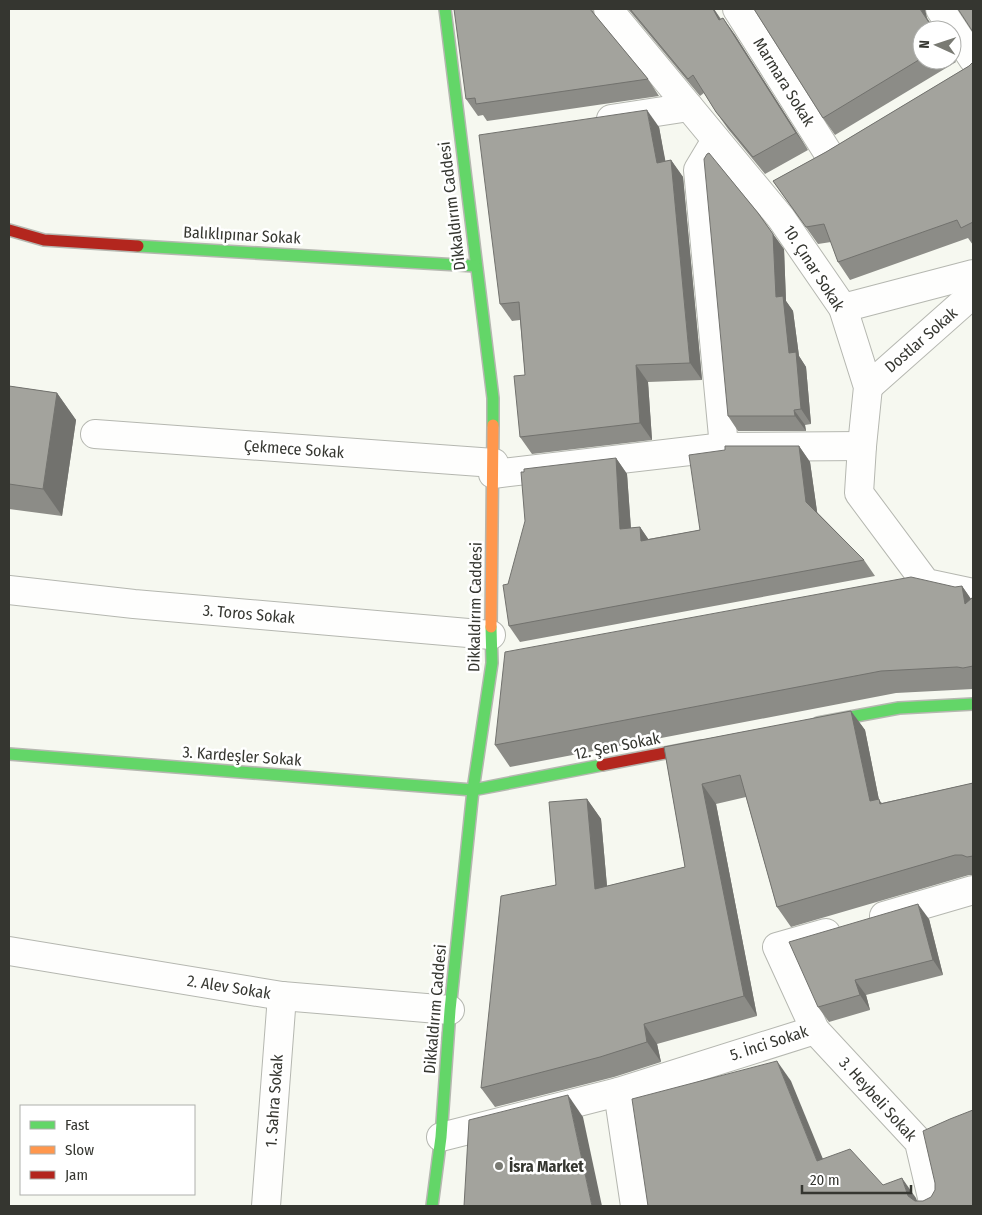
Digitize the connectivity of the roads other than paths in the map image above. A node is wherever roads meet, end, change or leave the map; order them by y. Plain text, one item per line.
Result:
1 (445, 9) edge
2 (737, 9) edge
3 (940, 9) edge
4 (617, 11) edge
5 (973, 59) edge
6 (689, 106) junction
7 (584, 122) edge
8 (489, 137) edge
9 (716, 140) junction
10 (461, 141) junction
11 (760, 194) junction
12 (9, 230) edge
13 (476, 266) junction
14 (973, 274) edge
15 (973, 294) edge
16 (843, 308) junction
17 (868, 387) junction
18 (95, 434) dead end
19 (862, 446) junction
20 (724, 447) junction
21 (493, 469) junction
22 (926, 583) junction
23 (898, 588) edge
24 (9, 590) edge
25 (973, 593) edge
26 (490, 635) junction
27 (521, 657) edge
28 (492, 663) junction
29 (973, 704) edge
30 (802, 726) edge
31 (715, 743) edge
32 (9, 754) edge
33 (473, 790) junction
34 (973, 890) edge
35 (9, 950) edge
36 (282, 996) junction
37 (450, 1010) junction
38 (815, 1030) junction
39 (618, 1092) junction
40 (441, 1137) junction
41 (266, 1206) edge
42 (432, 1206) edge
43 (635, 1206) edge
44 (934, 1206) edge

1 - 10 street, Dikkaldırım Caddesi
2 - 11 street, Marmara Sokak
3 - 5 street
4 - 6 street, 10. Çınar Sokak
6 - 7 street
6 - 9 street, 10. Çınar Sokak
8 - 10 street
9 - 11 street, 10. Çınar Sokak
9 - 20 street
10 - 13 street, Dikkaldırım Caddesi
11 - 16 street, 10. Çınar Sokak
12 - 13 street, Balıklıpınar Sokak
13 - 21 street, Dikkaldırım Caddesi
14 - 16 street, Dostlar Sokak
15 - 17 street, Dostlar Sokak
16 - 17 street, 10. Çınar Sokak
17 - 19 street, 10. Çınar Sokak
18 - 21 street, Çekmece Sokak
19 - 20 street
19 - 22 street, 10. Çınar Sokak
20 - 21 street
21 - 26 street, Dikkaldırım Caddesi
22 - 23 street
22 - 25 street
24 - 26 street, 3. Toros Sokak
26 - 28 street, Dikkaldırım Caddesi
27 - 28 street
28 - 33 street, Dikkaldırım Caddesi
29 - 30 street
31 - 33 street, 12. Şen Sokak
32 - 33 street, 3. Kardeşler Sokak
33 - 37 street, Dikkaldırım Caddesi
34 - 38 street, 5. İnci Sokak
35 - 36 street, 2. Alev Sokak
36 - 37 street, 2. Alev Sokak
36 - 41 street, 1. Sahra Sokak
37 - 40 street, Dikkaldırım Caddesi
38 - 39 street, 5. İnci Sokak
38 - 44 street, 3. Heybeli Sokak
39 - 40 street, 5. İnci Sokak
39 - 43 street
40 - 42 street, Dikkaldırım Caddesi

